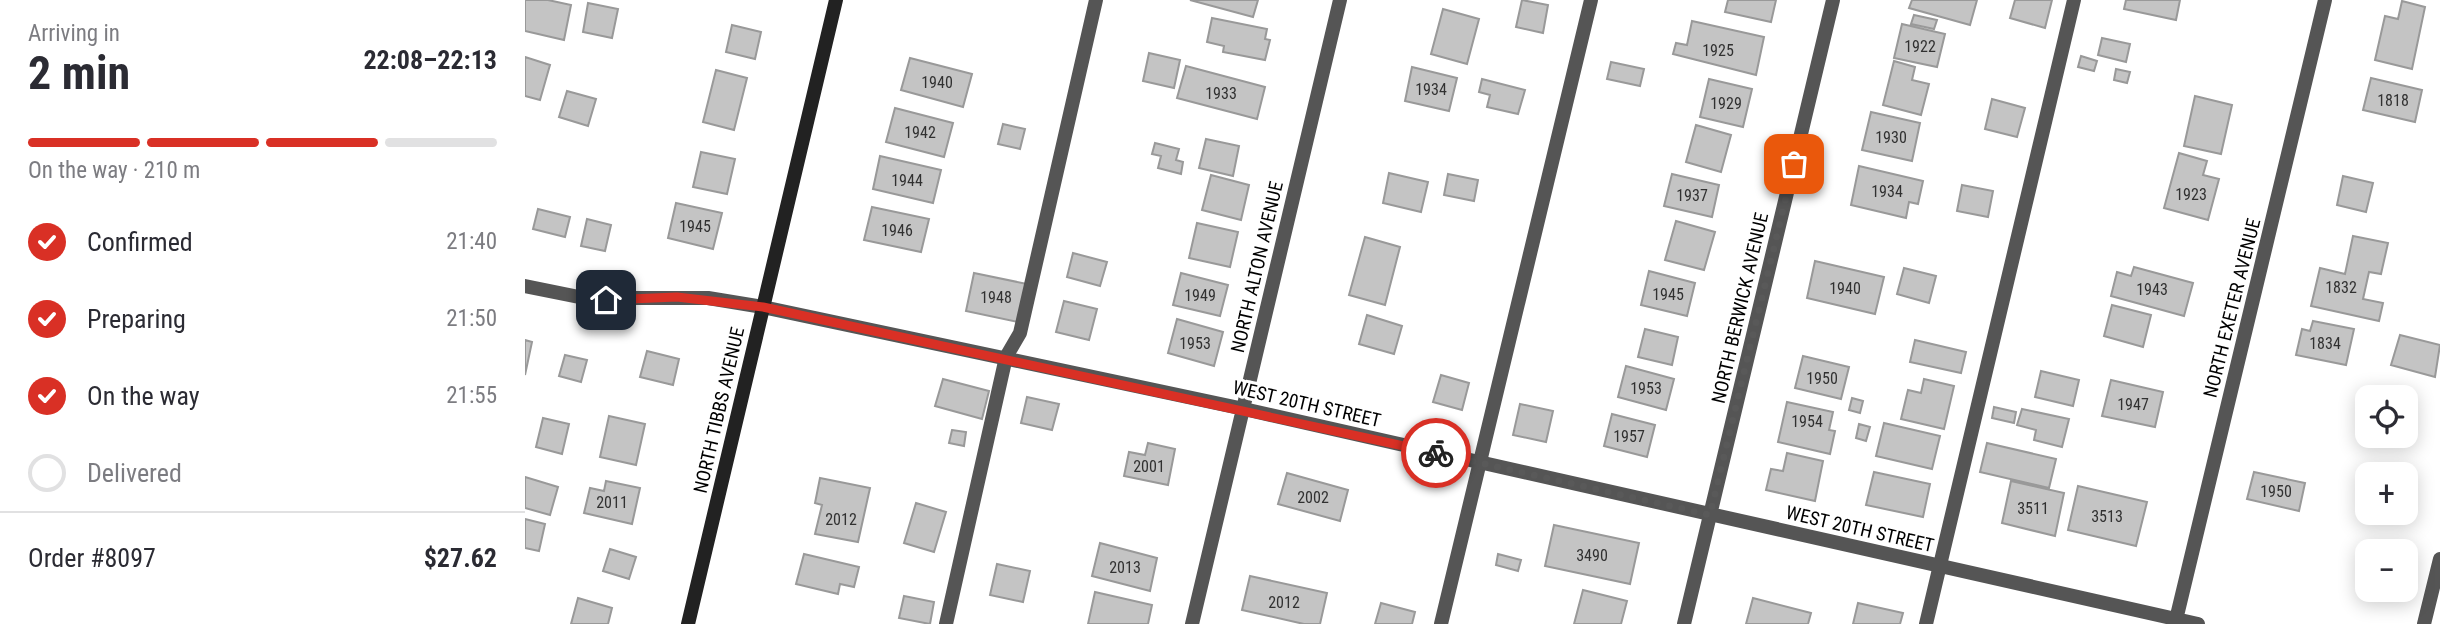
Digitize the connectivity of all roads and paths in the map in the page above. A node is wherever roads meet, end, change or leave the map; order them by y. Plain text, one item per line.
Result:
1 (836, 0) edge
2 (1096, 0) edge
3 (1340, 0) edge
4 (1591, 0) edge
5 (1833, 0) edge
6 (2074, 0) edge
7 (2325, 0) edge
8 (525, 286) edge
9 (763, 307) junction
10 (1006, 357) junction
11 (1244, 410) junction
12 (1480, 463) junction
13 (1710, 515) junction
14 (2440, 559) edge
15 (1939, 566) junction
16 (2176, 622) edge
17 (688, 624) edge
18 (946, 624) edge
19 (1192, 624) edge
20 (1441, 624) edge
21 (1684, 624) edge
22 (1926, 624) edge
23 (2199, 624) edge
24 (2424, 624) edge

1 - 9 street, NORTH TIBBS AVENUE
2 - 10 street
3 - 11 street, NORTH ALTON AVENUE
4 - 12 street
5 - 13 street, NORTH BERWICK AVENUE
6 - 15 street
7 - 16 street, NORTH EXETER AVENUE
8 - 9 street, WEST 20TH STREET
9 - 10 street, WEST 20TH STREET
9 - 17 street, NORTH TIBBS AVENUE
10 - 11 street, WEST 20TH STREET
10 - 18 street
11 - 12 street, WEST 20TH STREET
11 - 19 street, NORTH ALTON AVENUE
12 - 13 street, WEST 20TH STREET
12 - 20 street
13 - 15 street, WEST 20TH STREET
13 - 21 street, NORTH BERWICK AVENUE
14 - 24 street
15 - 16 street, WEST 20TH STREET
15 - 22 street
16 - 23 street, WEST 20TH STREET

